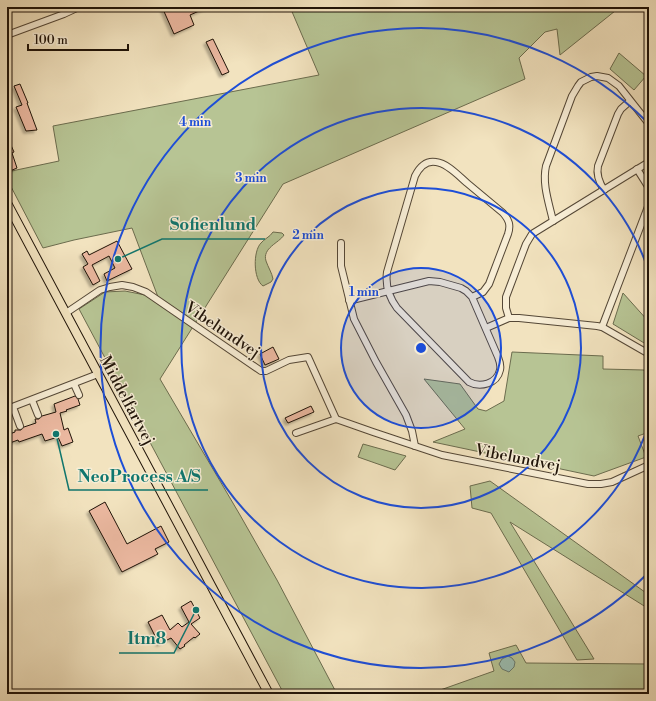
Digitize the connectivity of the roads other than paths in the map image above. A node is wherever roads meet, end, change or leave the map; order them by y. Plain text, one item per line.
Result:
1 (79, 7) edge
2 (7, 35) edge
3 (630, 101) junction
4 (649, 124) edge
5 (649, 162) edge
6 (637, 169) junction
7 (649, 188) edge
8 (604, 190) junction
9 (7, 203) edge
10 (649, 204) edge
11 (553, 221) junction
12 (341, 243) dead end
13 (388, 290) junction
14 (472, 297) junction
15 (349, 300) junction
16 (66, 313) junction
17 (509, 318) junction
18 (602, 327) junction
19 (486, 328) junction
20 (649, 354) edge
21 (98, 374) junction
22 (74, 384) junction
23 (78, 395) dead end
24 (32, 400) junction
25 (10, 408) edge
26 (38, 415) dead end
27 (336, 418) junction
28 (20, 426) dead end
29 (296, 434) dead end
30 (415, 446) junction
31 (649, 465) edge
32 (270, 694) edge

1 - 2 street
3 - 4 street
3 - 8 street
3 - 11 street
5 - 6 street
6 - 7 street
6 - 8 street
8 - 11 street
9 - 16 main road, Middelfartvej
10 - 18 street
11 - 17 street
12 - 15 street
13 - 14 street
13 - 14 street
13 - 15 street
13 - 19 street
14 - 19 street
15 - 30 street
16 - 21 main road, Middelfartvej
16 - 27 street, Vibelundvej
17 - 18 street
17 - 19 street
18 - 20 street
21 - 22 street
21 - 32 main road, Middelfartvej
22 - 23 street
22 - 24 street
24 - 25 street
24 - 26 street
25 - 28 street
27 - 29 street
27 - 30 street, Vibelundvej
30 - 31 street, Vibelundvej

